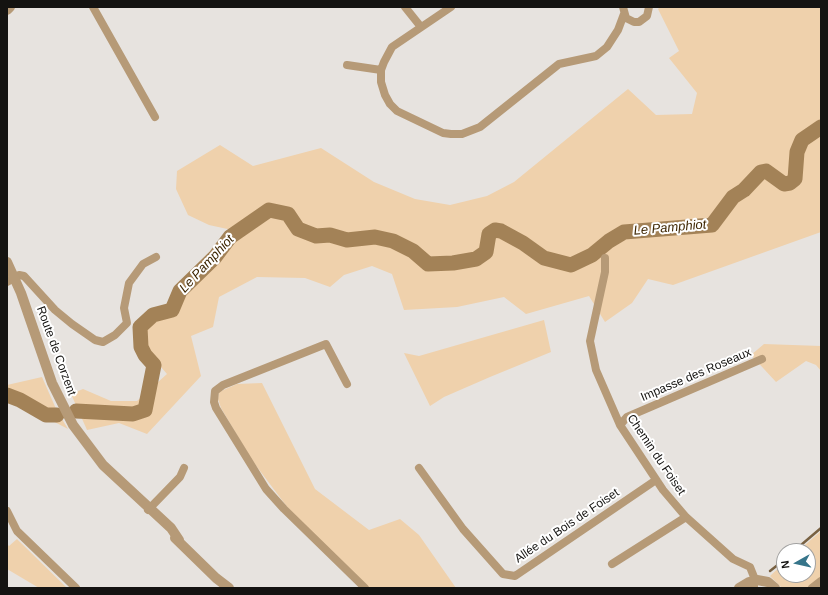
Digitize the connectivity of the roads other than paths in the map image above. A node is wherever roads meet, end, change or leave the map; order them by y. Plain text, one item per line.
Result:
1 (10, 7) edge
2 (93, 7) edge
3 (405, 7) edge
4 (451, 7) edge
5 (650, 9) edge
6 (7, 10) edge
7 (623, 11) edge
8 (634, 22) junction
9 (421, 27) junction
10 (618, 30) junction
11 (347, 65) dead end
12 (381, 70) junction
13 (155, 117) dead end
14 (156, 257) dead end
15 (605, 258) dead end
16 (7, 262) edge
17 (11, 279) edge
18 (762, 359) dead end
19 (347, 384) dead end
20 (620, 425) junction
21 (184, 468) dead end
22 (419, 468) dead end
23 (656, 480) junction
24 (149, 509) junction
25 (7, 511) edge
26 (686, 517) junction
27 (192, 553) junction
28 (612, 564) dead end
29 (821, 581) edge
30 (754, 586) edge
31 (76, 588) edge
32 (229, 588) edge
33 (233, 588) edge
34 (365, 588) edge
35 (739, 588) edge
36 (775, 588) edge
37 (812, 588) edge

1 - 6 street
2 - 13 street
3 - 9 street
4 - 9 street
5 - 8 street
7 - 8 street
7 - 10 street
8 - 10 street
9 - 12 street
10 - 12 street
11 - 12 street
14 - 17 street
15 - 20 street, Chemin du Foiset
16 - 17 street, Route de Corzent
17 - 24 street, Route de Corzent
18 - 20 street, Impasse des Roseaux
19 - 34 street
20 - 23 street, Chemin du Foiset
21 - 24 street
22 - 23 street, Allée du Bois de Foiset
23 - 26 street, Chemin du Foiset
24 - 27 street, Route de Corzent
25 - 31 street
26 - 28 street
26 - 30 street, Chemin du Foiset
27 - 32 street, Route de Corzent
27 - 33 street, Route de Corzent
29 - 37 street
30 - 35 street
30 - 36 street

